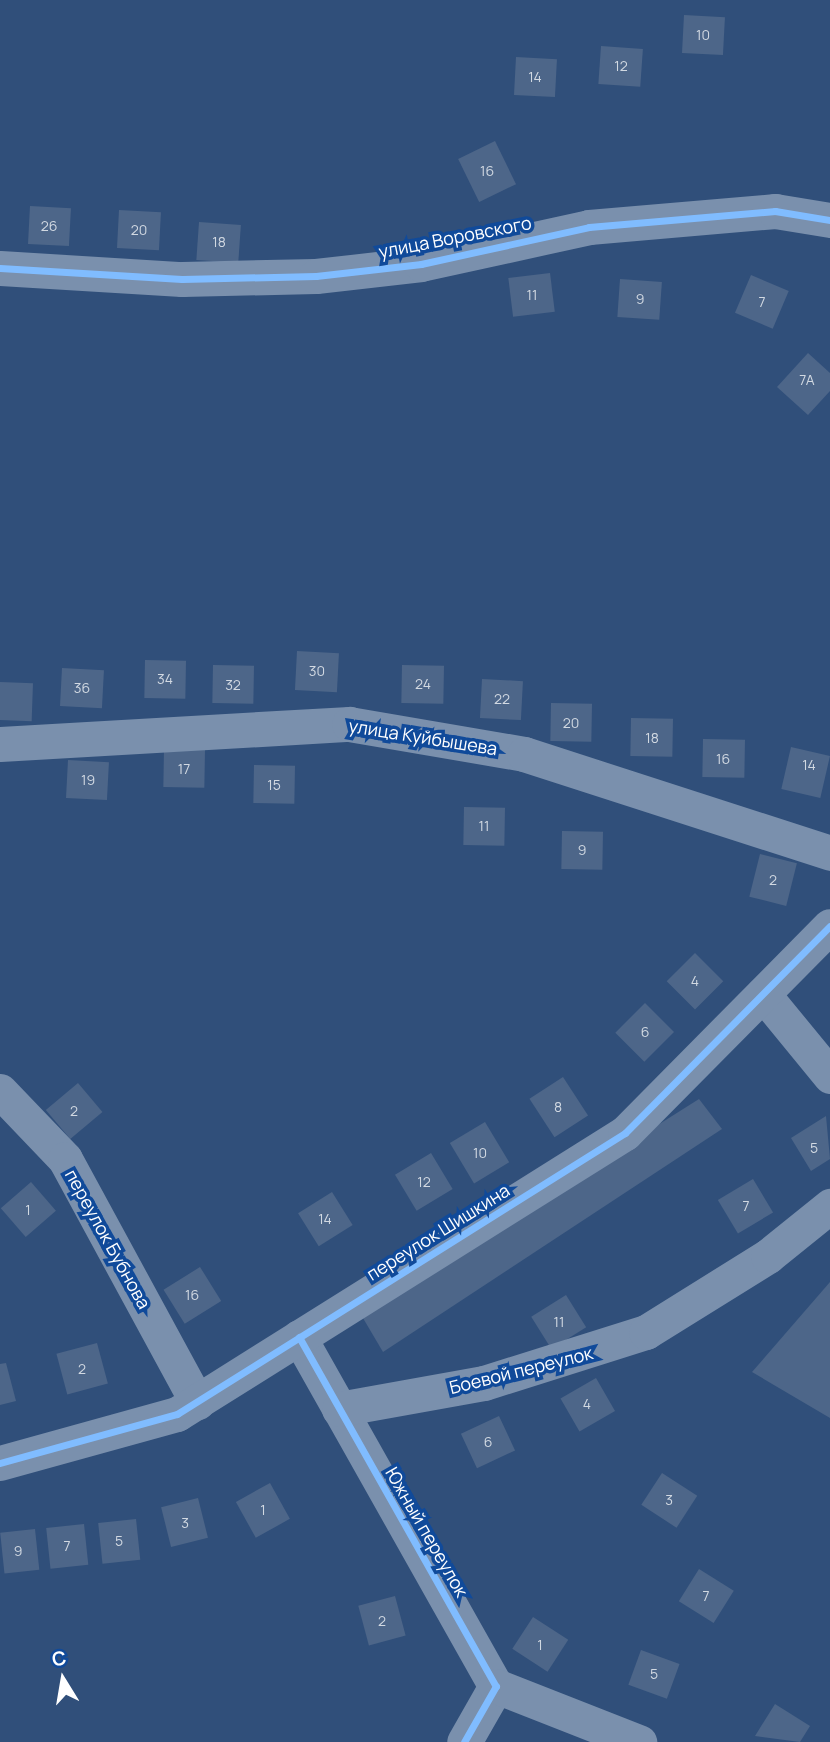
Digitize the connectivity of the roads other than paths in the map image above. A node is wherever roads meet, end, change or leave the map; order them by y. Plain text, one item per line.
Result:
1 (830, 220) edge
2 (0, 268) edge
3 (0, 744) edge
4 (830, 853) edge
5 (830, 926) edge
6 (763, 994) junction
7 (830, 1076) edge
8 (0, 1091) edge
9 (830, 1206) edge
10 (299, 1337) junction
11 (197, 1402) junction
12 (339, 1409) junction
13 (0, 1463) edge
14 (496, 1686) junction
15 (464, 1742) edge
16 (639, 1742) edge

1 - 2 street, улица Воровского
3 - 4 street, улица Куйбышева
5 - 6 street, переулок Шишкина
6 - 7 street
6 - 10 street, переулок Шишкина
8 - 11 street, переулок Бубнова
9 - 12 street, Боевой переулок
10 - 11 street, переулок Шишкина
10 - 12 street, Южный переулок
11 - 13 street, переулок Шишкина
12 - 14 street, Южный переулок
14 - 15 street
14 - 16 street

